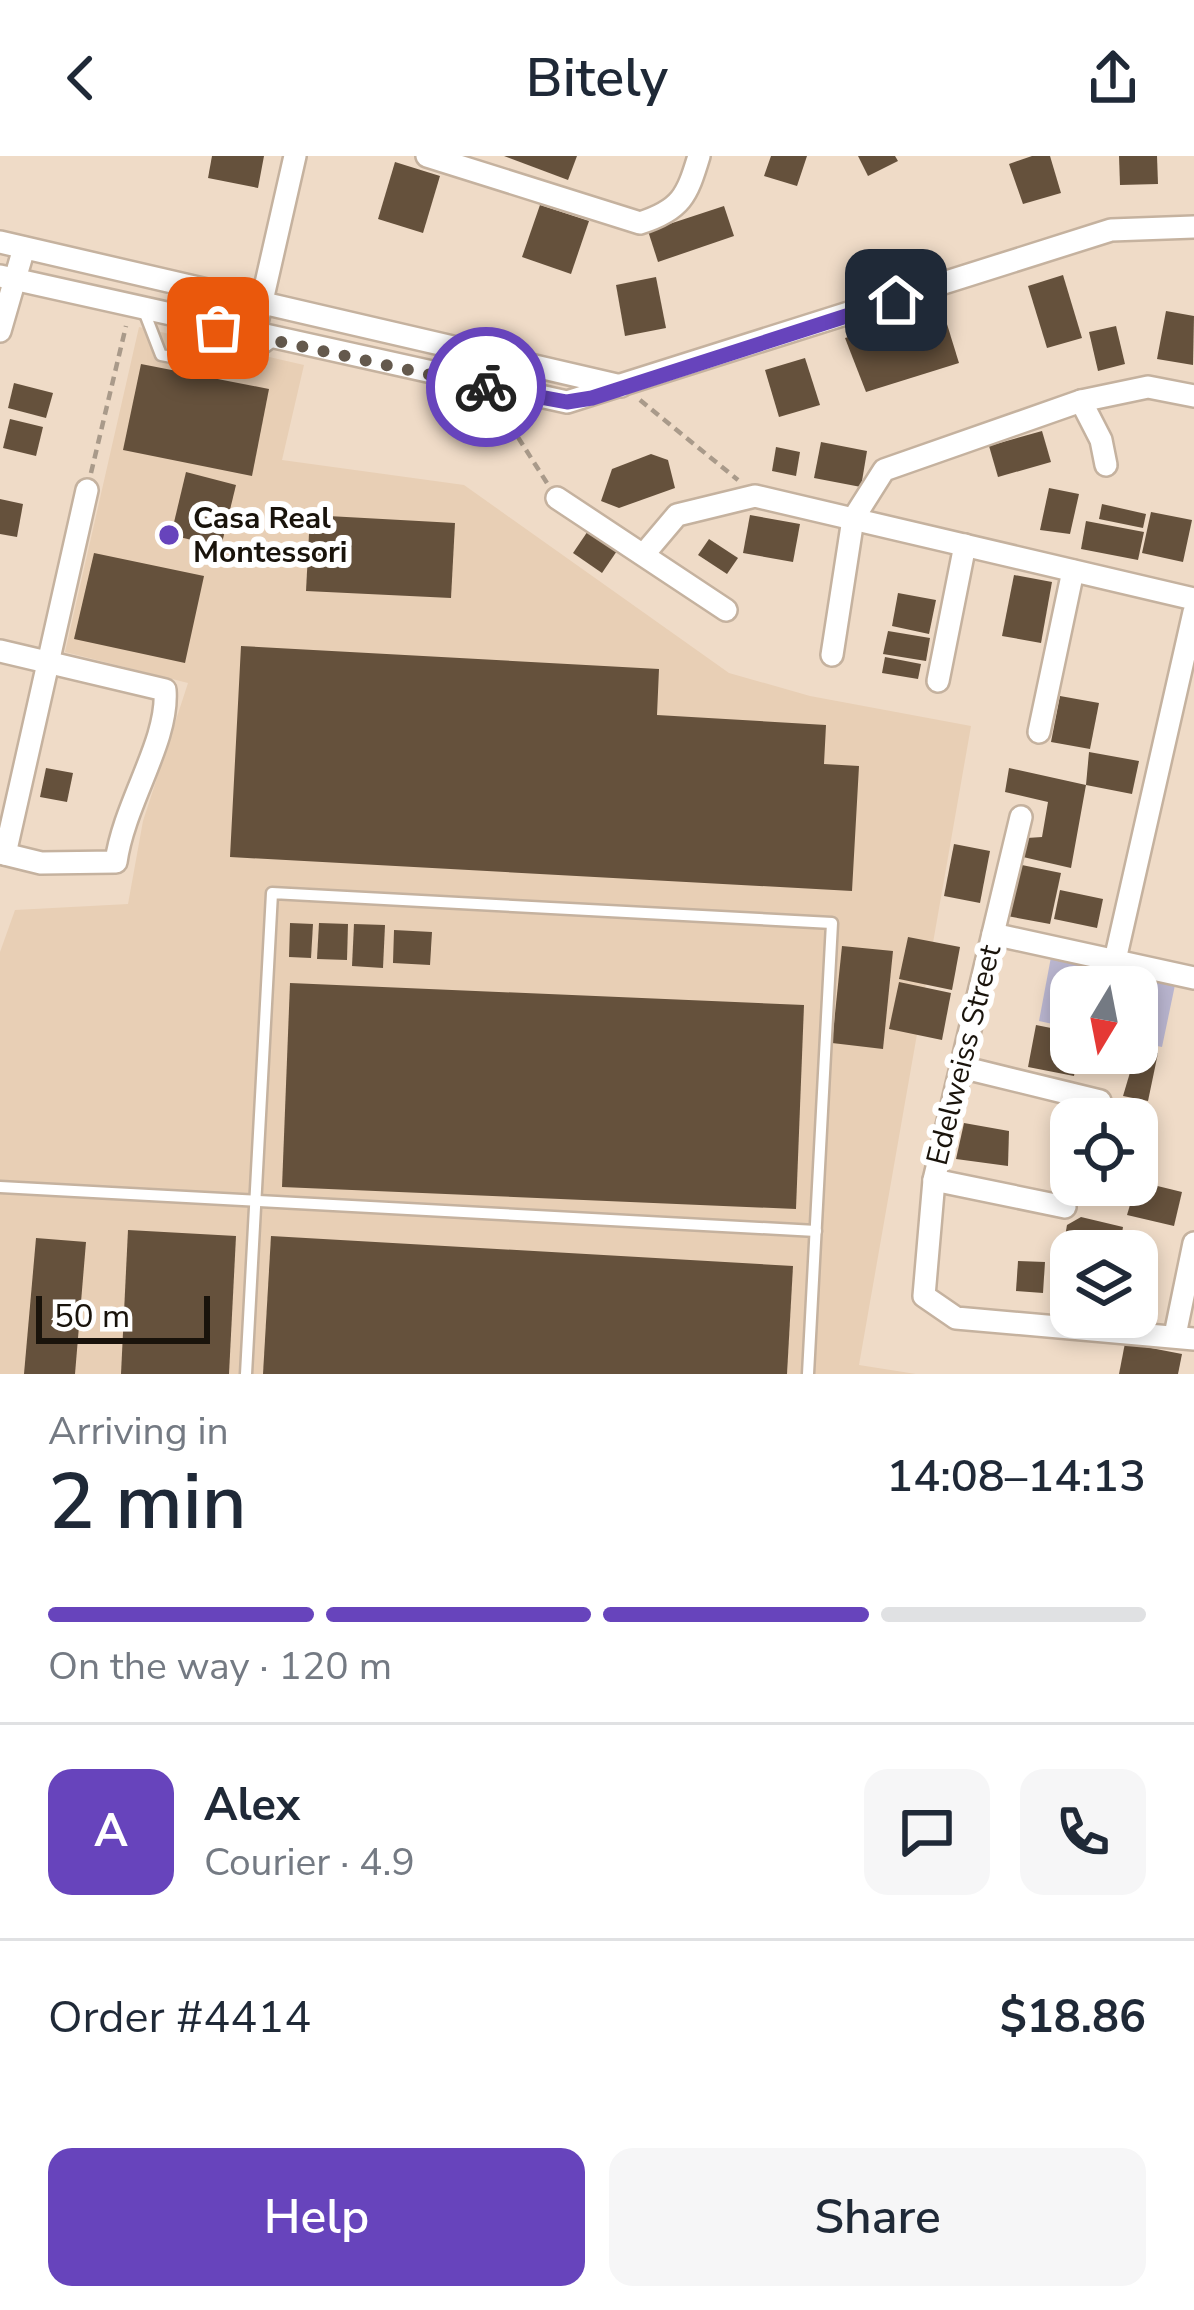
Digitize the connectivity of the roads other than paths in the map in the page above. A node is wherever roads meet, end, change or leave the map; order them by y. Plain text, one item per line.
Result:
1 (296, 156) edge
2 (428, 156) edge
3 (700, 156) edge
4 (1194, 227) edge
5 (0, 242) edge
6 (24, 248) junction
7 (9, 278) edge
8 (262, 303) junction
9 (137, 309) junction
10 (0, 331) edge
11 (265, 338) junction
12 (621, 386) junction
13 (1194, 396) edge
14 (1081, 401) junction
15 (1106, 465) dead end
16 (87, 490) road end
17 (557, 498) road end
18 (854, 519) junction
19 (965, 545) junction
20 (644, 554) junction
21 (1073, 571) junction
22 (1194, 599) edge
23 (726, 610) dead end
24 (1194, 612) edge
25 (0, 651) edge
26 (832, 655) dead end
27 (48, 662) junction
28 (938, 681) dead end
29 (1040, 732) dead end
30 (1021, 817) dead end
31 (2, 854) edge
32 (993, 934) junction
33 (1114, 960) junction
34 (1194, 978) edge
35 (961, 1067) junction
36 (1088, 1098) edge
37 (934, 1180) junction
38 (0, 1187) edge
39 (255, 1201) junction
40 (1065, 1208) dead end
41 (816, 1231) junction
42 (1194, 1243) edge
43 (1184, 1337) edge
44 (246, 1374) edge
45 (808, 1374) edge

1 - 8 street
2 - 3 street
4 - 12 street
5 - 6 street
6 - 7 street
6 - 8 street
7 - 9 street
7 - 10 street
8 - 11 street
8 - 12 street
9 - 11 street
9 - 11 lane
11 - 12 street
13 - 14 street
14 - 15 street
14 - 18 street
16 - 27 street
17 - 20 street
18 - 19 street
18 - 20 street
18 - 26 street
19 - 21 street
19 - 28 street
20 - 23 street
21 - 22 street
21 - 29 street
24 - 33 street
25 - 27 street
27 - 31 street
27 - 31 street
30 - 32 street, Edelweiss Street
32 - 33 street
32 - 35 street, Edelweiss Street
33 - 34 street
35 - 36 street
35 - 37 street, Edelweiss Street
37 - 40 street
37 - 43 street, Edelweiss Street
38 - 39 lane
39 - 41 lane
39 - 41 lane
39 - 44 lane
41 - 45 lane
42 - 43 street

